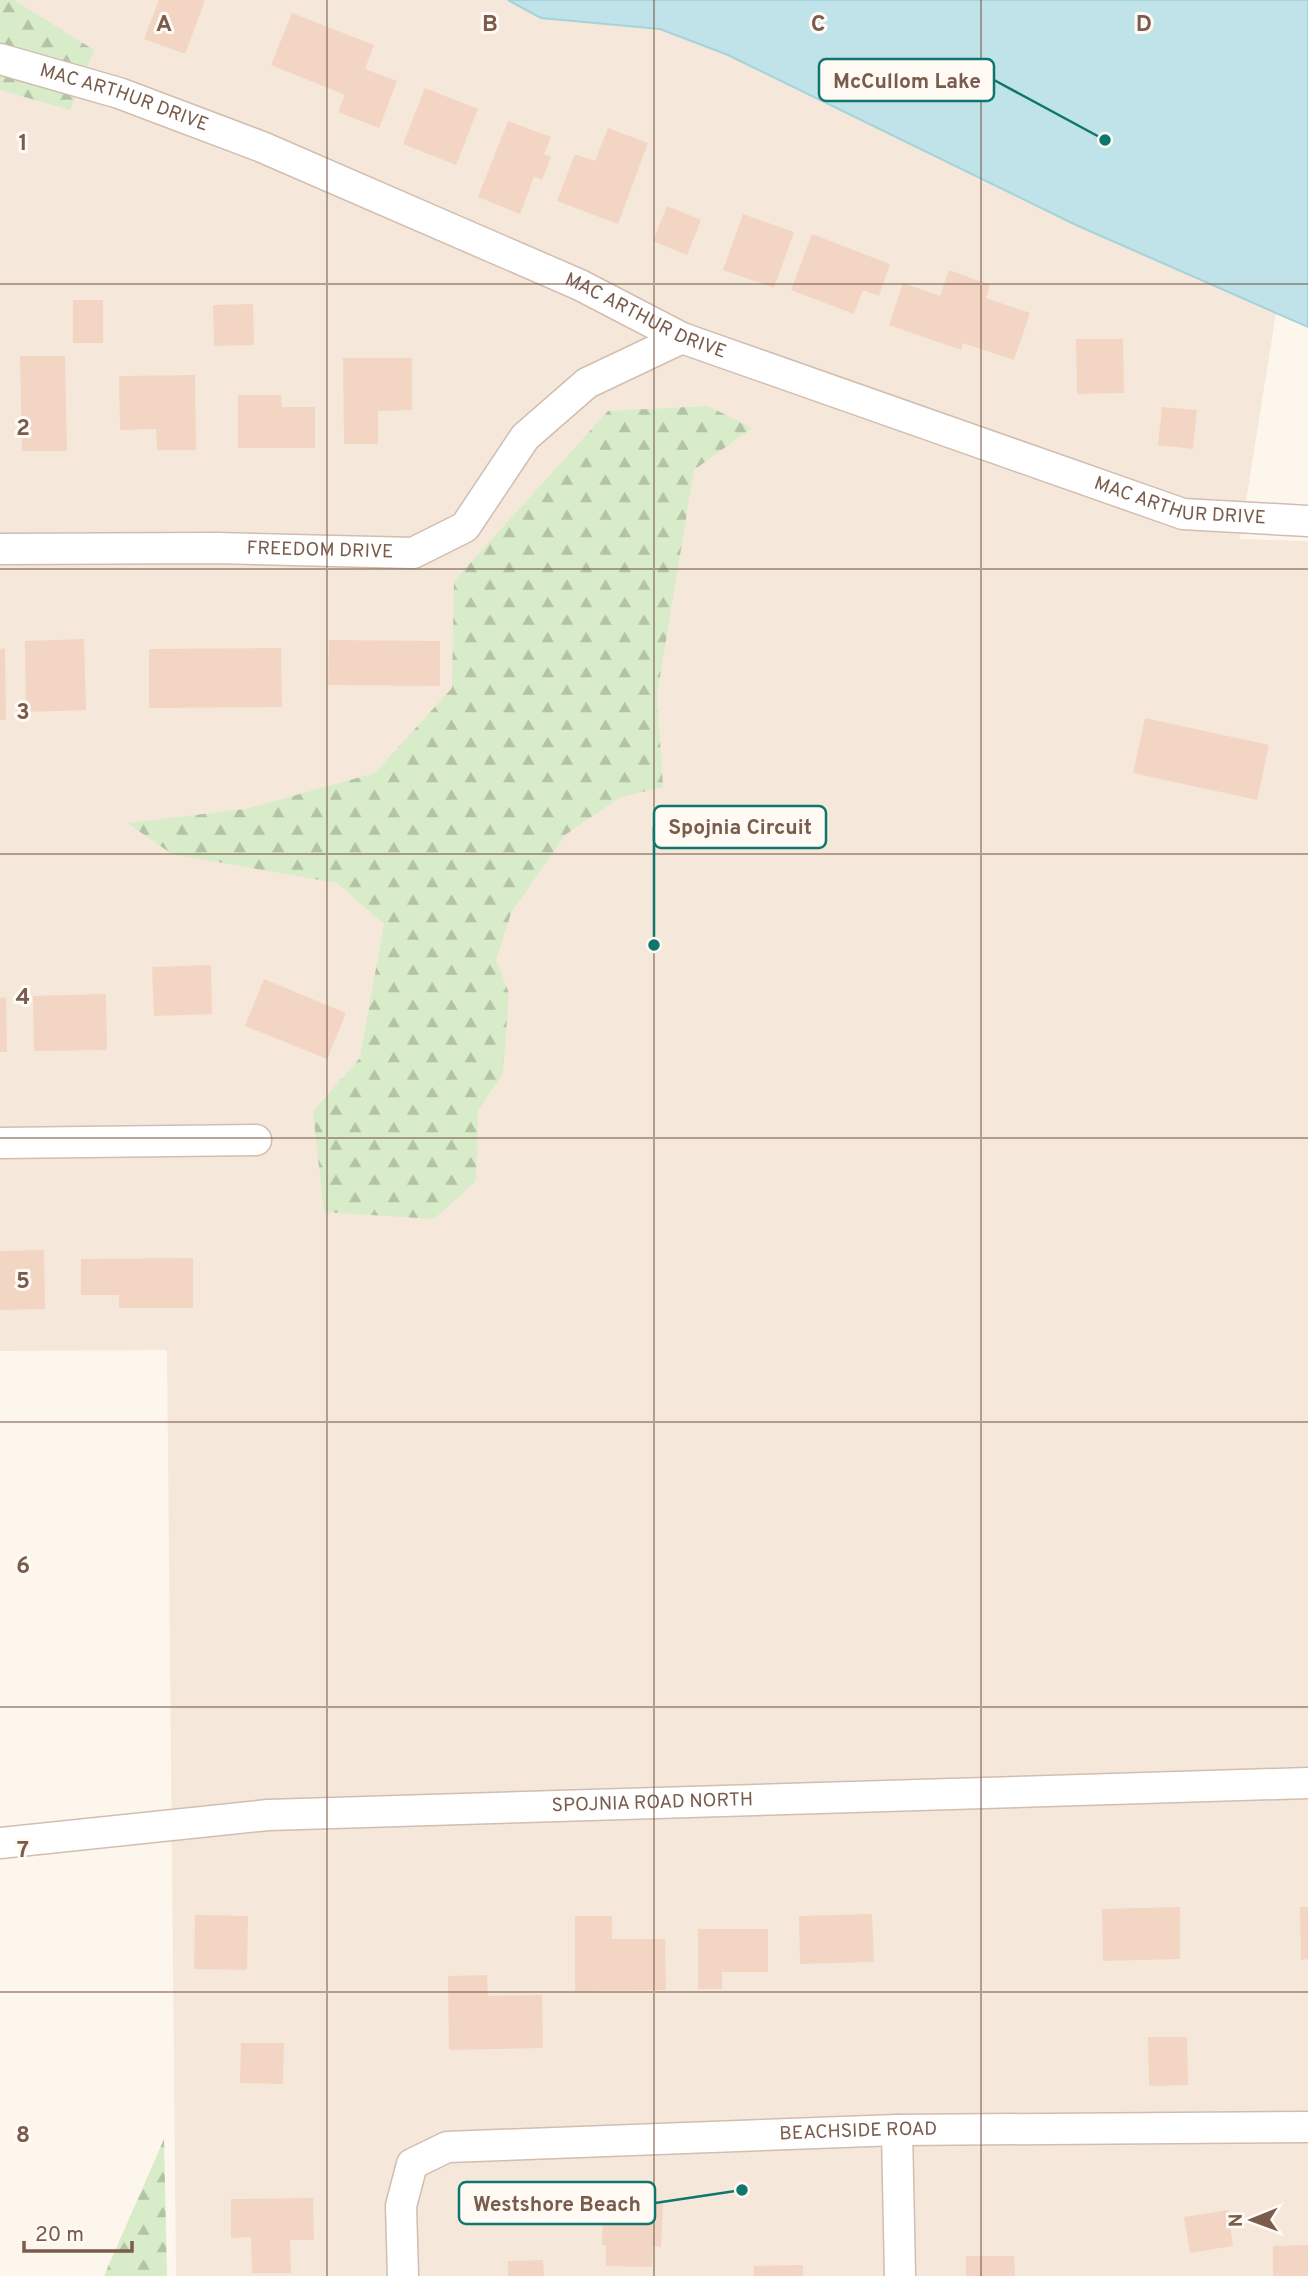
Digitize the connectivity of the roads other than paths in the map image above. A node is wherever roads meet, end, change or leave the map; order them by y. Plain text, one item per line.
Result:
1 (0, 59) edge
2 (682, 338) junction
3 (1308, 521) edge
4 (0, 549) edge
5 (256, 1140) dead end
6 (0, 1143) edge
7 (1308, 1783) edge
8 (0, 1843) edge
9 (1308, 2127) edge
10 (897, 2130) junction
11 (403, 2276) edge
12 (900, 2276) edge

1 - 2 street, MAC ARTHUR DRIVE
2 - 3 street, MAC ARTHUR DRIVE
2 - 4 street, FREEDOM DRIVE
5 - 6 street
7 - 8 street, SPOJNIA ROAD NORTH
9 - 10 street, BEACHSIDE ROAD
10 - 11 street, BEACHSIDE ROAD
10 - 12 street

